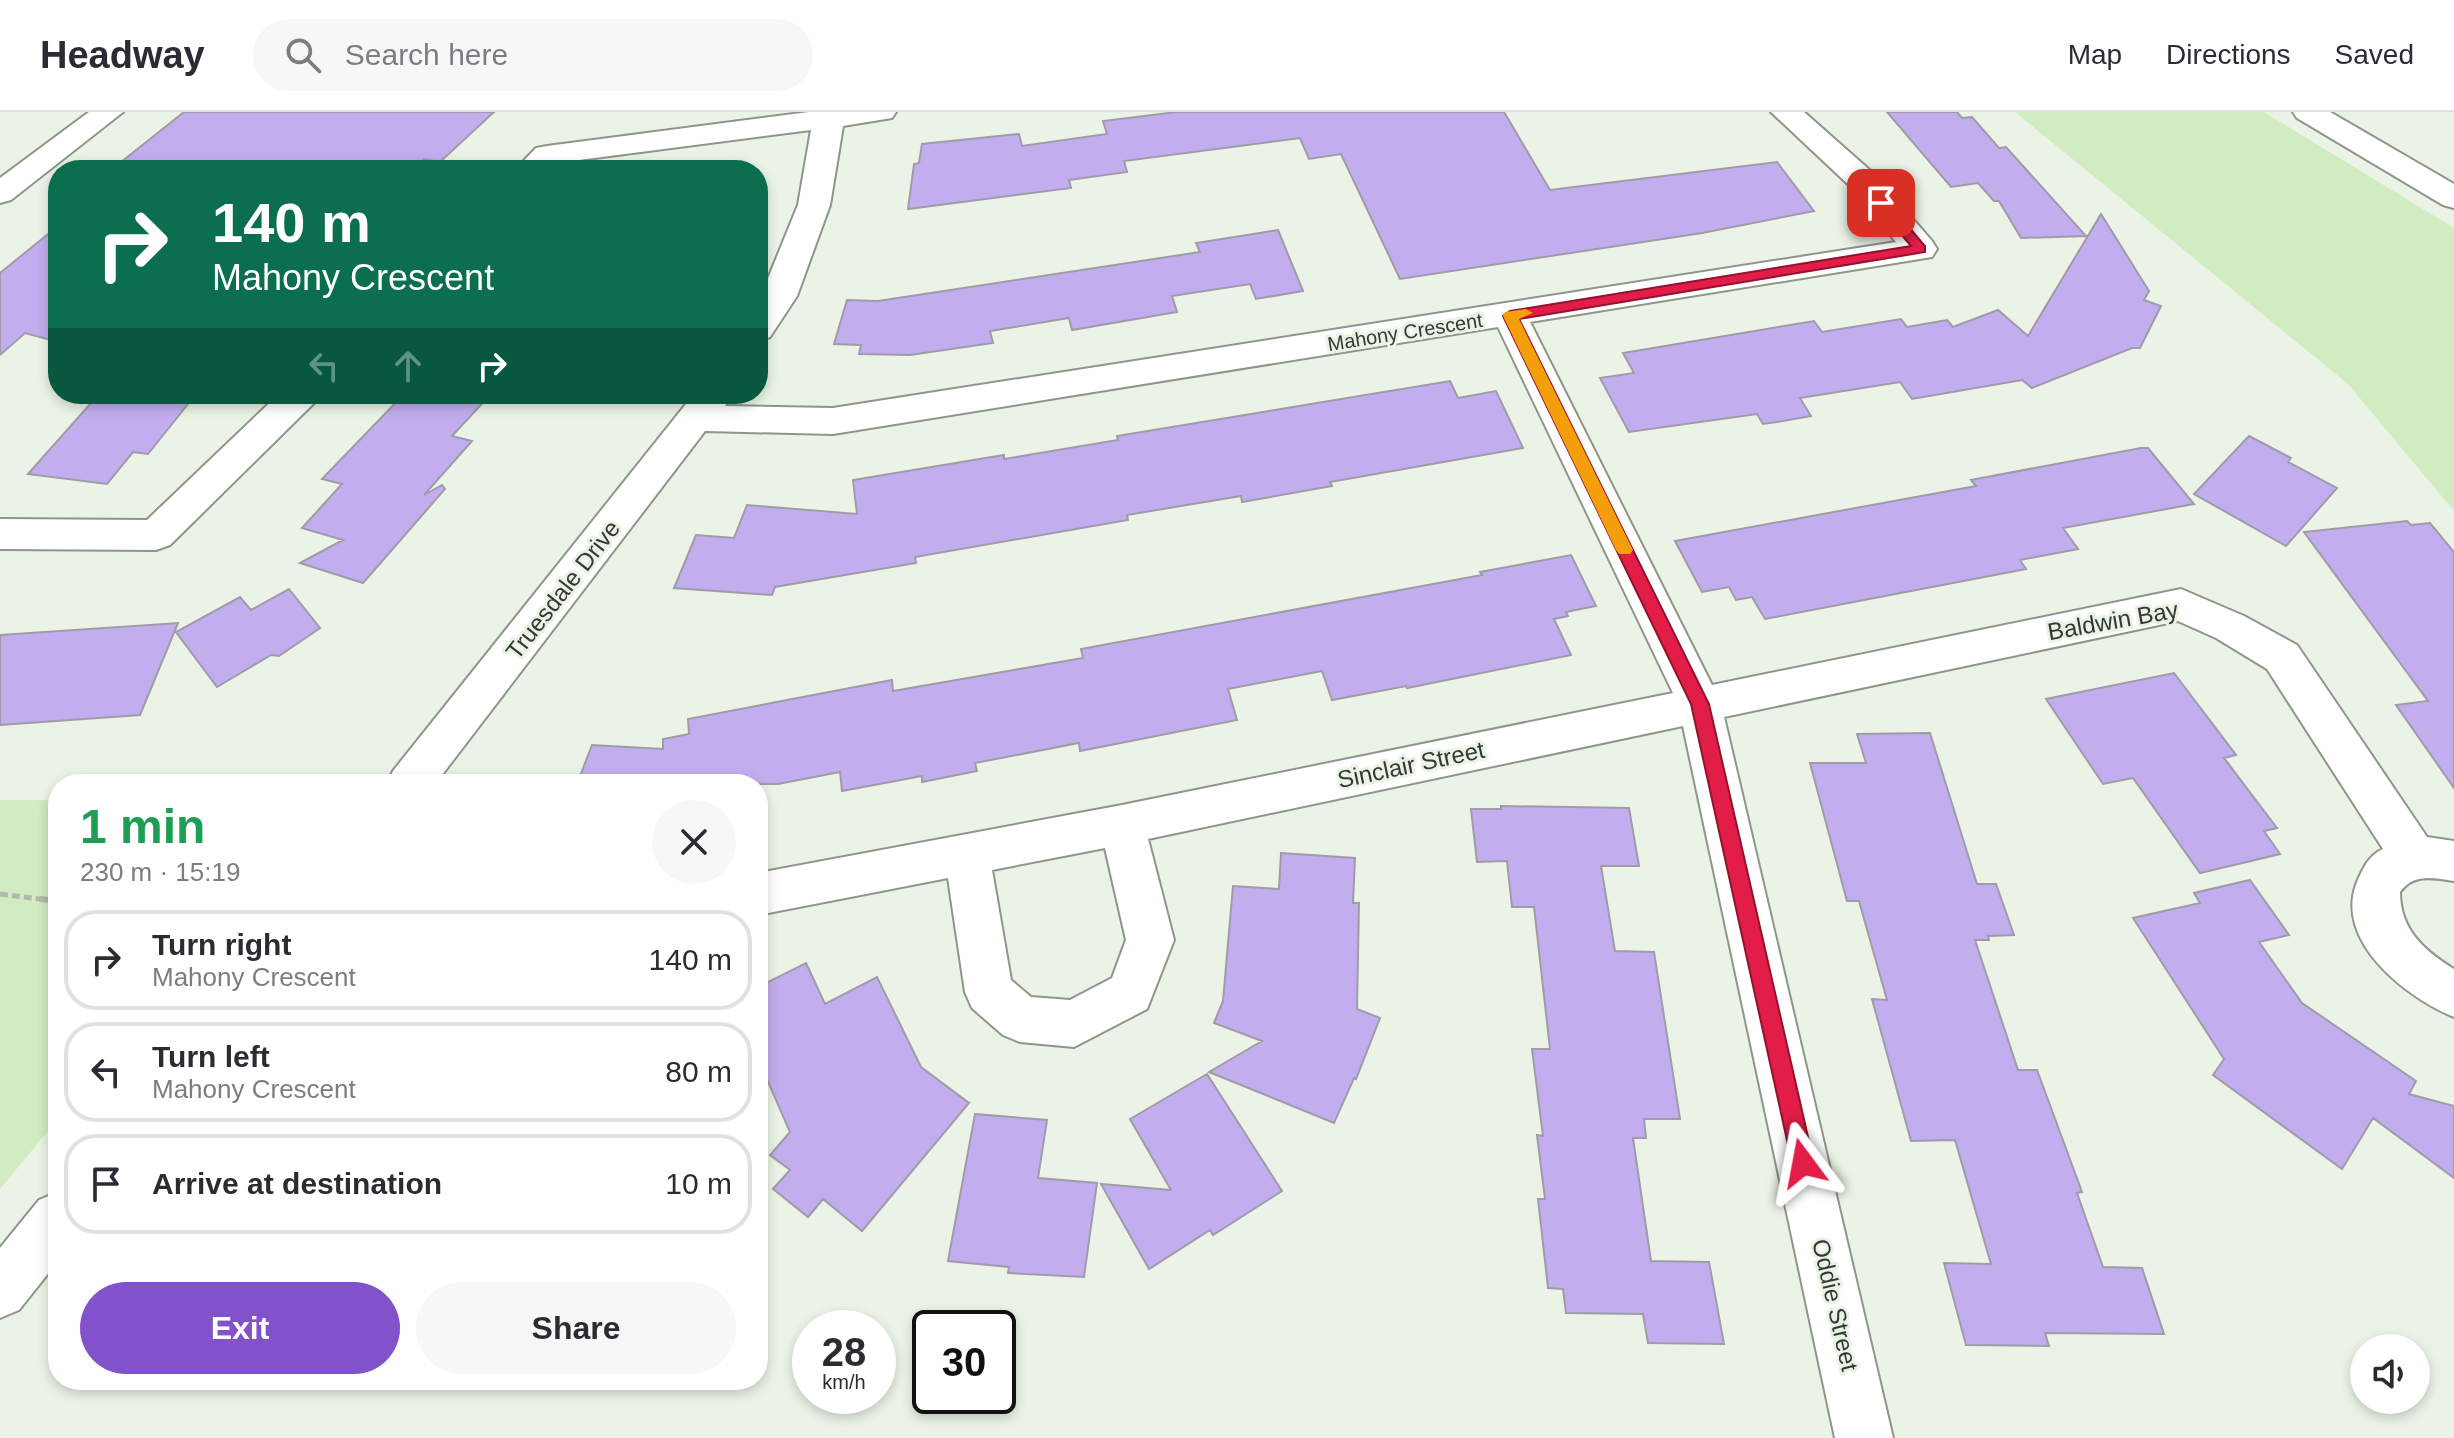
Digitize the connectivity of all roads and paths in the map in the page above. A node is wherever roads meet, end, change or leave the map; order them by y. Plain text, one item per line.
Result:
1 (108, 112) edge
2 (881, 112) edge
3 (1786, 112) edge
4 (2308, 112) edge
5 (830, 115) edge
6 (542, 160) edge
7 (0, 193) edge
8 (2454, 198) edge
9 (768, 314) edge
10 (1510, 316) junction
11 (291, 404) edge
12 (706, 406) edge
13 (0, 534) edge
14 (1700, 704) junction
15 (417, 774) edge
16 (1122, 825) junction
17 (967, 856) junction
18 (2434, 859) edge
19 (768, 892) edge
20 (0, 894) edge
21 (48, 900) edge
22 (2454, 994) edge
23 (48, 1231) edge
24 (0, 1291) edge
25 (1864, 1438) edge

1 - 7 main road
2 - 5 main road
3 - 10 main road, Mahony Crescent
4 - 8 main road
5 - 6 main road
5 - 9 main road
10 - 12 main road, Mahony Crescent
10 - 14 main road, Oddie Street
11 - 13 main road
12 - 15 main road, Truesdale Drive
14 - 16 main road, Sinclair Street
14 - 18 main road, Baldwin Bay
14 - 25 main road, Oddie Street
16 - 17 main road, Sinclair Street
16 - 17 main road
17 - 19 main road, Sinclair Street
18 - 22 main road, Baldwin Bay
20 - 21 path
23 - 24 main road

